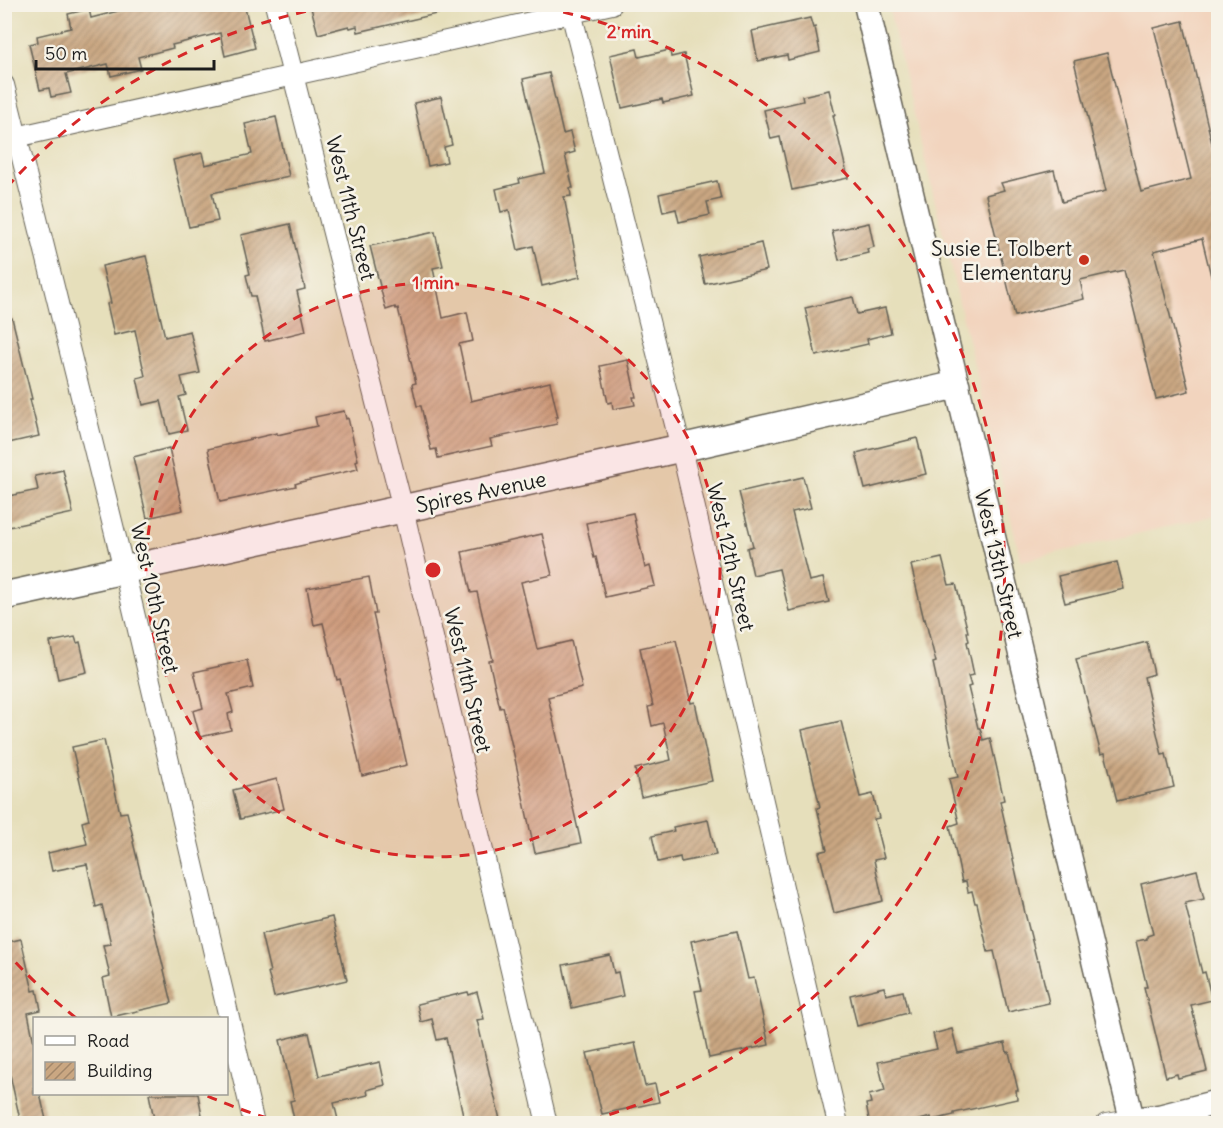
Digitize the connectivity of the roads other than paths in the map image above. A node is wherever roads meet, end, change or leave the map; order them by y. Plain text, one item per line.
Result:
1 (275, 4) edge
2 (612, 4) edge
3 (866, 4) edge
4 (570, 9) edge
5 (292, 76) junction
6 (4, 84) edge
7 (11, 138) edge
8 (956, 385) junction
9 (681, 448) junction
10 (403, 509) junction
11 (124, 570) junction
12 (4, 596) edge
13 (1218, 1102) edge
14 (1132, 1122) edge
15 (255, 1124) edge
16 (547, 1124) edge
17 (838, 1124) edge
18 (1106, 1124) edge

1 - 5 street, West 11th Street
2 - 4 street
3 - 8 street, West 13th Street
4 - 5 street
4 - 9 street, West 12th Street
5 - 7 street
5 - 10 street, West 11th Street
6 - 7 street, West 10th Street
7 - 11 street, West 10th Street
8 - 9 main road, Spires Avenue
8 - 14 street, West 13th Street
9 - 10 main road, Spires Avenue
9 - 17 street, West 12th Street
10 - 11 main road, Spires Avenue
10 - 16 street, West 11th Street
11 - 12 main road, Spires Avenue
11 - 15 street, West 10th Street
13 - 14 street
14 - 18 street

